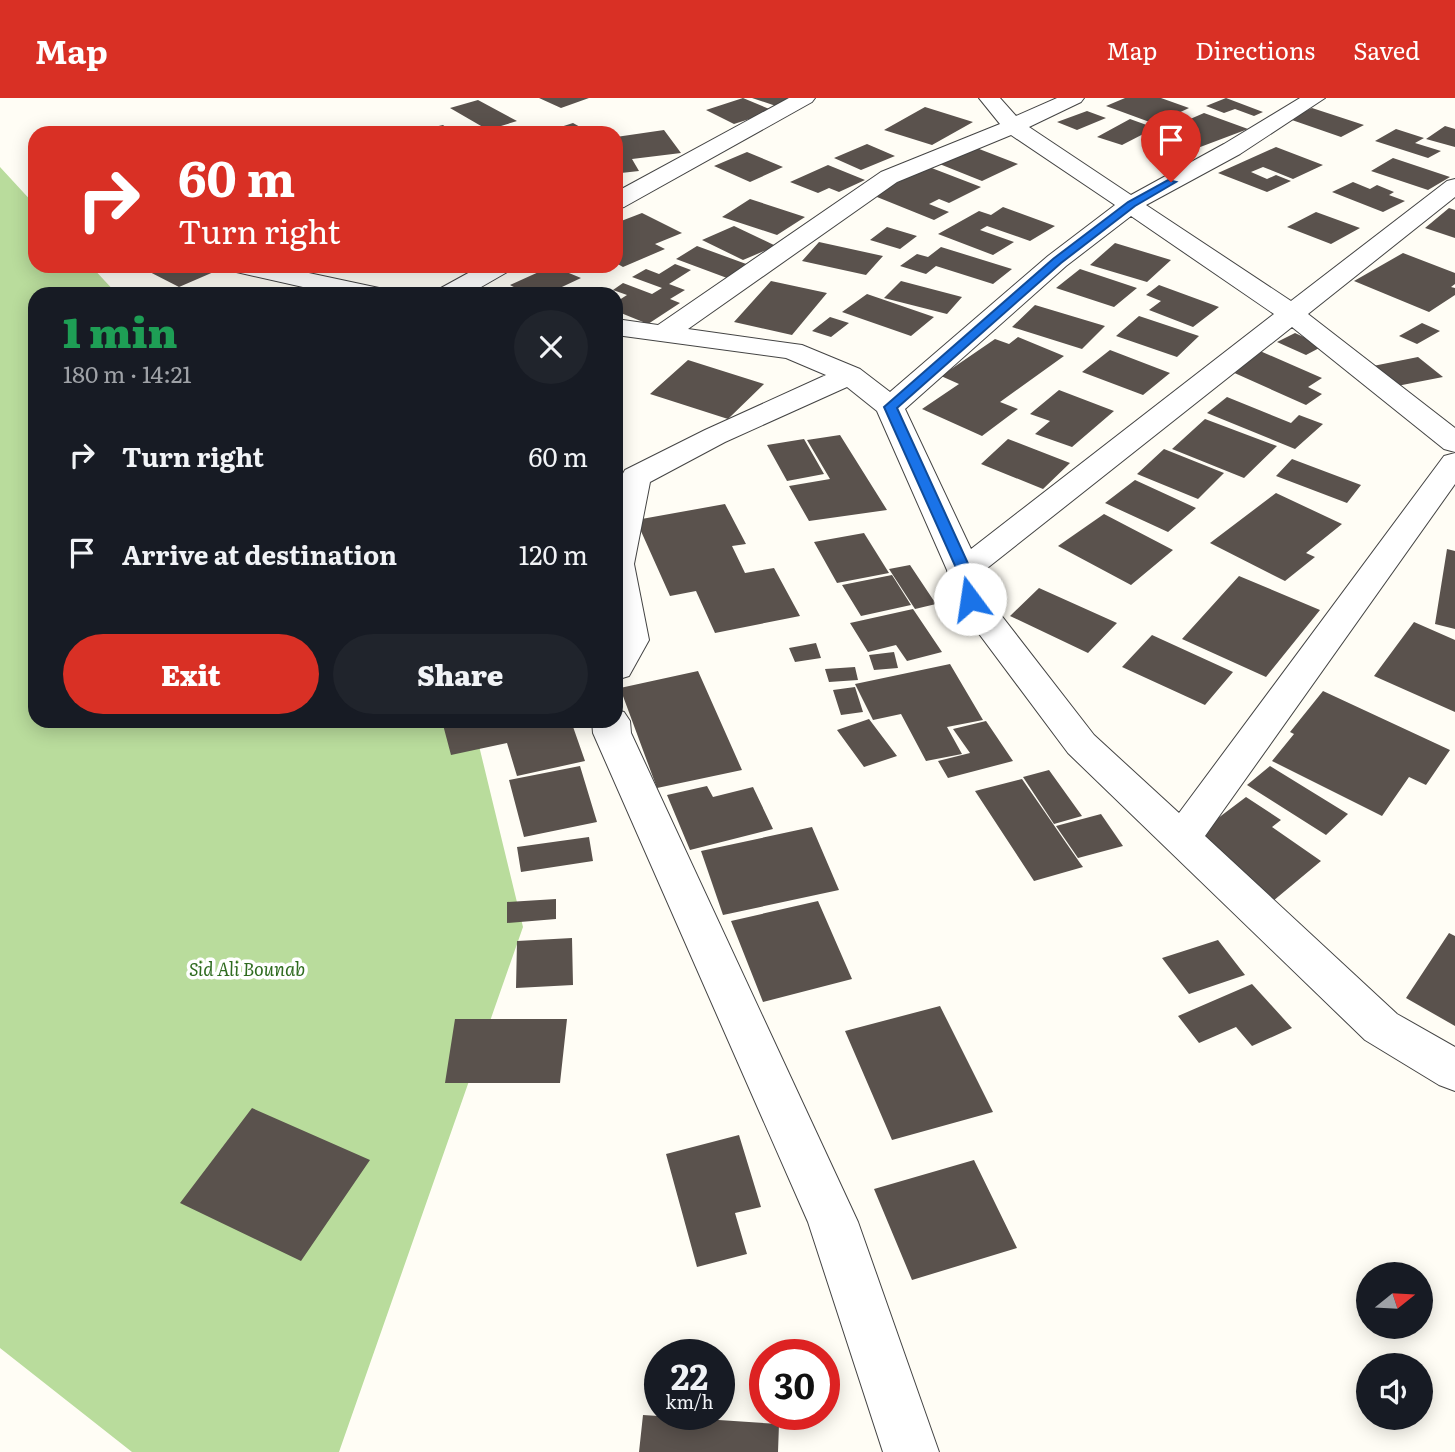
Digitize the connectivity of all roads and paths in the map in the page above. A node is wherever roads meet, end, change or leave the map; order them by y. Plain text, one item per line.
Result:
1 (805, 98) edge
2 (989, 98) edge
3 (1074, 98) edge
4 (1315, 98) edge
5 (1013, 127) junction
6 (1455, 186) edge
7 (623, 198) edge
8 (1131, 204) junction
9 (273, 273) edge
10 (488, 273) edge
11 (338, 287) edge
12 (462, 287) edge
13 (1292, 314) junction
14 (623, 328) edge
15 (665, 332) junction
16 (850, 375) junction
17 (890, 407) junction
18 (1455, 443) edge
19 (1455, 461) edge
20 (623, 537) edge
21 (964, 570) junction
22 (623, 594) edge
23 (623, 656) edge
24 (612, 728) edge
25 (1182, 838) junction
26 (1455, 1071) edge
27 (911, 1452) edge

1 - 7 street
2 - 5 street
3 - 5 street
4 - 8 street
5 - 8 street
5 - 15 street
6 - 13 street
8 - 13 street
8 - 17 street
9 - 11 street
10 - 12 street
13 - 18 street
13 - 21 street
14 - 15 street
15 - 16 street
16 - 17 street
16 - 20 street
17 - 21 street
19 - 25 street
21 - 25 street
22 - 23 street
24 - 27 street
25 - 26 street

